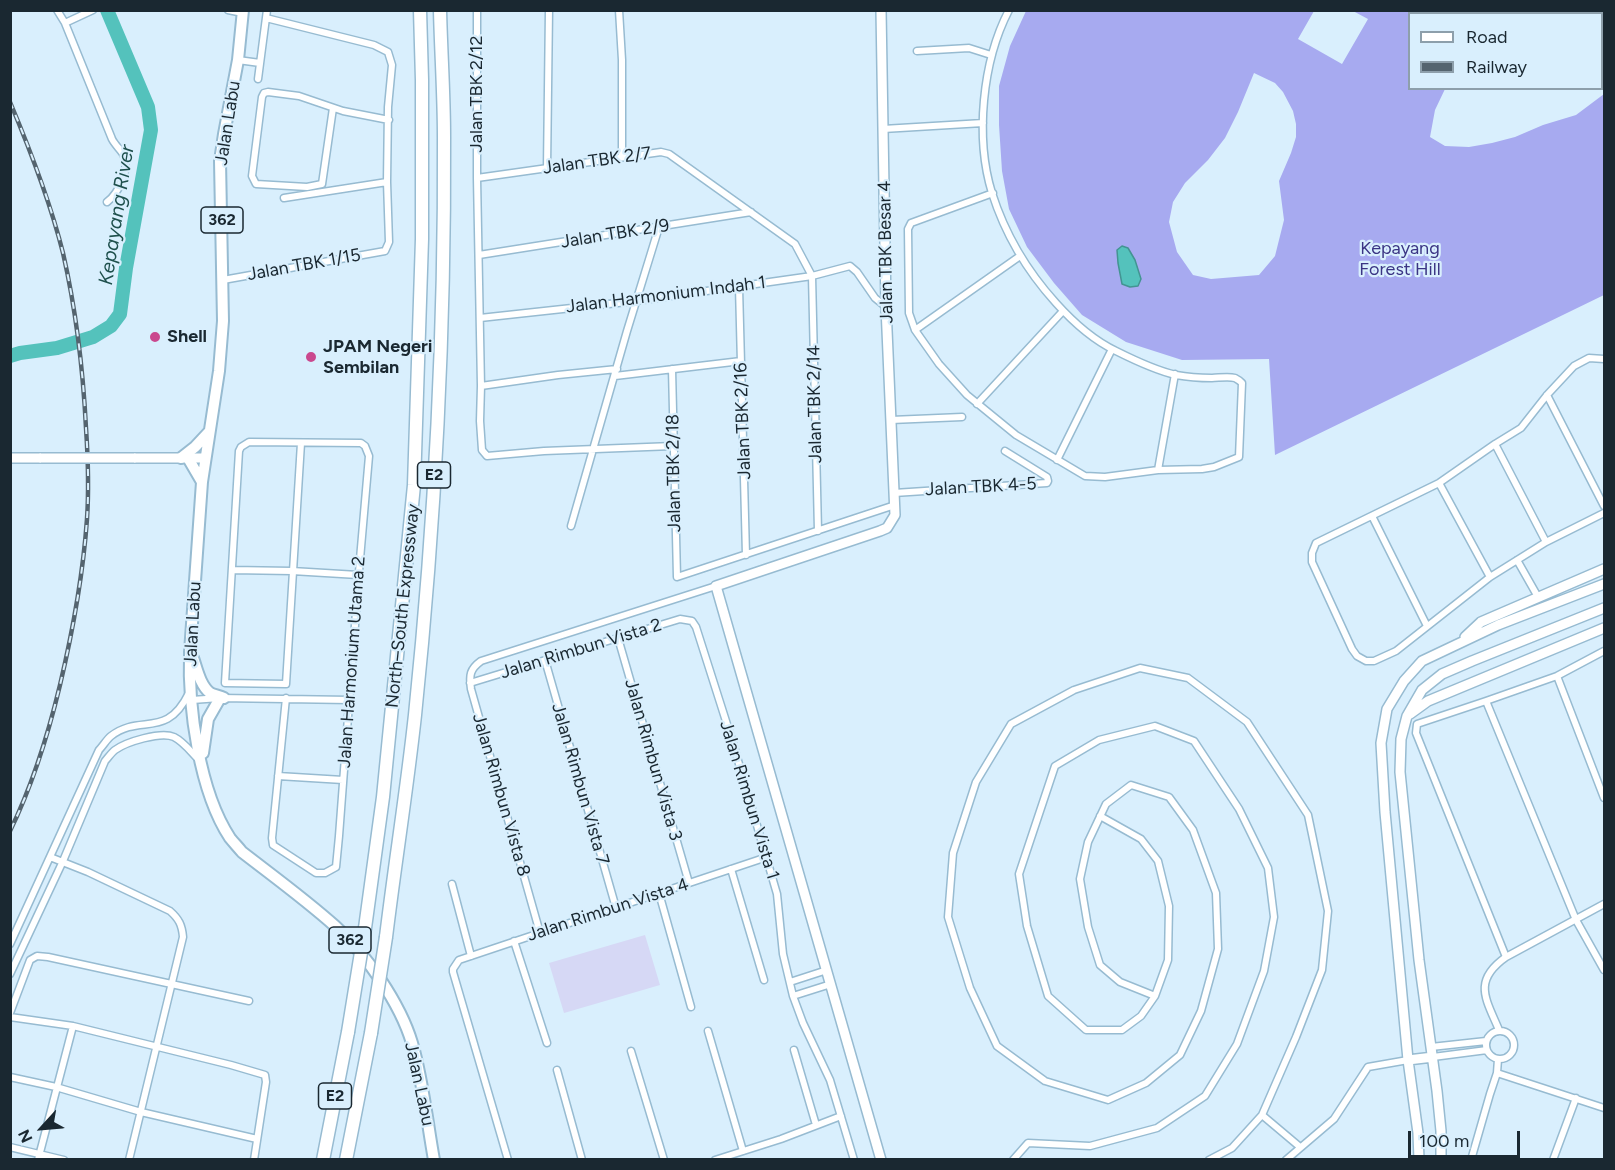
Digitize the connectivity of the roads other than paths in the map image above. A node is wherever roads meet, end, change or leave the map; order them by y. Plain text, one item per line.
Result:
1 (57, 10) edge
2 (93, 10) edge
3 (228, 10) edge
4 (420, 10) edge
5 (440, 10) edge
6 (620, 10) edge
7 (881, 10) edge
8 (1009, 10) edge
9 (243, 12) edge
10 (549, 12) edge
11 (267, 14) edge
12 (477, 14) edge
13 (65, 23) junction
14 (917, 51) dead end
15 (991, 55) junction
16 (238, 60) junction
17 (260, 63) junction
18 (258, 79) dead end
19 (333, 108) junction
20 (389, 120) junction
21 (983, 123) junction
22 (883, 129) junction
23 (622, 157) junction
24 (547, 168) junction
25 (477, 178) junction
26 (387, 182) junction
27 (993, 193) junction
28 (284, 198) dead end
29 (107, 202) dead end
30 (751, 212) junction
31 (659, 227) junction
32 (478, 255) junction
33 (1020, 256) junction
34 (812, 276) junction
35 (223, 280) junction
36 (739, 286) junction
37 (636, 301) junction
38 (886, 308) junction
39 (1063, 311) junction
40 (480, 318) junction
41 (915, 330) junction
42 (1112, 349) junction
43 (1605, 358) edge
44 (741, 361) junction
45 (672, 369) junction
46 (616, 372) junction
47 (1175, 374) junction
48 (482, 386) junction
49 (1547, 395) junction
50 (977, 404) junction
51 (962, 417) dead end
52 (891, 420) junction
53 (209, 431) junction
54 (301, 443) junction
55 (1495, 444) junction
56 (674, 446) junction
57 (593, 450) junction
58 (1005, 451) dead end
59 (10, 458) edge
60 (184, 458) junction
61 (205, 458) junction
62 (1057, 460) junction
63 (1158, 470) junction
64 (202, 482) junction
65 (1439, 483) junction
66 (894, 493) junction
67 (896, 505) junction
68 (1605, 506) edge
69 (1605, 513) edge
70 (1372, 516) junction
71 (571, 526) dead end
72 (818, 531) junction
73 (1546, 542) junction
74 (747, 555) junction
75 (1517, 560) junction
76 (1605, 569) edge
77 (232, 570) junction
78 (292, 571) junction
79 (358, 575) junction
80 (1490, 577) junction
81 (1605, 584) edge
82 (716, 586) junction
83 (1538, 597) junction
84 (1605, 608) edge
85 (692, 621) joint
86 (1427, 626) junction
87 (1605, 628) edge
88 (618, 638) junction
89 (1454, 645) junction
90 (1605, 651) edge
91 (190, 652) junction
92 (544, 660) junction
93 (1557, 676) junction
94 (470, 683) junction
95 (191, 695) junction
96 (222, 698) junction
97 (286, 698) junction
98 (350, 700) junction
99 (1486, 701) junction
100 (1407, 716) junction
101 (201, 762) junction
102 (278, 776) junction
103 (343, 780) junction
104 (1605, 798) edge
105 (1100, 816) junction
106 (50, 857) junction
107 (767, 857) junction
108 (63, 861) junction
109 (731, 869) junction
110 (689, 883) junction
111 (452, 884) dead end
112 (659, 893) junction
113 (1605, 904) edge
114 (616, 908) junction
115 (1576, 920) junction
116 (540, 933) junction
117 (514, 941) junction
118 (10, 944) edge
119 (471, 956) junction
120 (1506, 957) junction
121 (827, 970) junction
122 (1605, 970) edge
123 (10, 974) edge
124 (764, 980) dead end
125 (790, 982) junction
126 (831, 984) junction
127 (171, 985) junction
128 (793, 996) junction
129 (1155, 996) junction
130 (249, 1000) dead end
131 (691, 1007) dead end
132 (10, 1015) edge
133 (73, 1026) junction
134 (708, 1030) dead end
135 (1499, 1030) junction
136 (1486, 1041) junction
137 (547, 1043) dead end
138 (157, 1046) junction
139 (794, 1050) dead end
140 (1487, 1050) junction
141 (631, 1051) dead end
142 (1432, 1052) junction
143 (1498, 1059) junction
144 (1408, 1060) junction
145 (557, 1070) dead end
146 (1497, 1073) junction
147 (10, 1077) edge
148 (56, 1087) junction
149 (1575, 1098) junction
150 (1605, 1108) edge
151 (141, 1112) junction
152 (1262, 1115) junction
153 (841, 1116) junction
154 (816, 1125) junction
155 (257, 1139) junction
156 (10, 1147) edge
157 (1300, 1147) junction
158 (743, 1151) junction
159 (39, 1157) edge
160 (64, 1160) edge
161 (129, 1160) edge
162 (254, 1160) edge
163 (323, 1160) edge
164 (346, 1160) edge
165 (434, 1160) edge
166 (508, 1160) edge
167 (582, 1160) edge
168 (664, 1160) edge
169 (715, 1160) edge
170 (854, 1160) edge
171 (881, 1160) edge
172 (1013, 1160) edge
173 (1209, 1160) edge
174 (1286, 1160) edge
175 (1419, 1160) edge
176 (1441, 1160) edge
177 (1471, 1160) edge
178 (1553, 1160) edge

1 - 13 street
2 - 13 street
3 - 9 street
4 - 163 highway, North–South Expressway / E2, bridge
5 - 164 highway, North–South Expressway / E2, bridge
6 - 23 street
7 - 22 street, Jalan TBK Besar 4
8 - 15 street
9 - 16 main road, Jalan Labu / 362
10 - 24 street
11 - 17 street
11 - 20 street
12 - 25 street, Jalan TBK 2/12
13 - 29 street
14 - 15 street
15 - 21 street
16 - 17 street
16 - 35 main road, Jalan Labu / 362
17 - 18 street
19 - 19 street
19 - 20 street
20 - 26 street
21 - 22 street
21 - 27 street
22 - 38 street, Jalan TBK Besar 4
23 - 24 street, Jalan TBK 2/7
23 - 30 street, Jalan TBK 2/7
24 - 25 street, Jalan TBK 2/7
25 - 32 street, Jalan TBK 2/12
26 - 28 street
26 - 35 street, Jalan TBK 1/15
27 - 33 street
27 - 41 street
30 - 31 street, Jalan TBK 2/9
30 - 34 street, Jalan TBK 2/7
31 - 32 street, Jalan TBK 2/9
31 - 37 street
32 - 40 street, Jalan TBK 2/12
33 - 39 street
33 - 41 street
34 - 36 street, Jalan Harmonium Indah 1
34 - 38 street, Jalan Harmonium Indah 1
34 - 72 street, Jalan TBK 2/14
35 - 53 main road, Jalan Labu / 362
36 - 37 street, Jalan Harmonium Indah 1
36 - 44 street, Jalan TBK 2/16
37 - 40 street, Jalan Harmonium Indah 1
37 - 46 street
38 - 52 street, Jalan TBK Besar 4
39 - 42 street
39 - 50 street
40 - 48 street, Jalan TBK 2/12
41 - 50 street
42 - 47 street
42 - 62 street
43 - 49 street
44 - 45 street
44 - 74 street, Jalan TBK 2/16
45 - 46 street
45 - 56 street, Jalan TBK 2/18
46 - 48 street
46 - 57 street
47 - 63 street
47 - 63 street
48 - 57 street, Jalan TBK 2/12
49 - 55 street
49 - 68 street
50 - 62 street
51 - 52 street
52 - 66 street, Jalan TBK Besar 4
53 - 60 main road
53 - 61 main road, Jalan Labu / 362
54 - 77 street
54 - 78 street
54 - 79 street, Jalan Harmonium Utama 2
55 - 65 street
55 - 73 street
56 - 57 street
56 - 74 street, Jalan TBK 2/18
57 - 71 street
58 - 66 street, Jalan TBK 4-5
59 - 60 street, bridge
60 - 61 street
60 - 64 main road
61 - 64 main road, Jalan Labu / 362
62 - 63 street
64 - 91 main road, Jalan Labu / 362
65 - 70 street
65 - 80 street
66 - 67 street, Jalan TBK Besar 4
67 - 72 street
67 - 82 street
69 - 73 street
70 - 86 street
70 - 86 street
72 - 74 street
73 - 75 street
75 - 80 street
75 - 83 street
76 - 83 street
77 - 78 street
77 - 78 street
78 - 79 street
79 - 98 street, Jalan Harmonium Utama 2
80 - 86 street
81 - 89 street
82 - 94 street
82 - 121 street
83 - 89 street
84 - 100 street
85 - 88 street, Jalan Rimbun Vista 2
85 - 107 street, Jalan Rimbun Vista 1
87 - 100 street
88 - 92 street, Jalan Rimbun Vista 2
88 - 110 street, Jalan Rimbun Vista 3
89 - 144 street
90 - 93 street
91 - 95 main road, Jalan Labu / 362
91 - 96 main road
92 - 94 street, Jalan Rimbun Vista 2
92 - 114 street, Jalan Rimbun Vista 7
93 - 99 street
93 - 104 street
94 - 116 street, Jalan Rimbun Vista 8
95 - 96 street
95 - 101 main road, Jalan Labu / 362
95 - 106 street
96 - 97 street
96 - 101 main road
97 - 98 street
97 - 102 street
98 - 103 street, Jalan Harmonium Utama 2
99 - 115 street
99 - 120 street
100 - 142 street
101 - 108 street
101 - 165 main road, Jalan Labu / 362
102 - 103 street
102 - 103 street, Jalan Harmonium Utama 2
105 - 129 street
105 - 129 street
105 - 152 street
106 - 108 street
106 - 118 street
107 - 109 street, Jalan Rimbun Vista 4
107 - 125 street, Jalan Rimbun Vista 1
108 - 123 street
108 - 127 street
109 - 110 street, Jalan Rimbun Vista 4
109 - 124 street
110 - 112 street, Jalan Rimbun Vista 4
111 - 119 street
112 - 114 street, Jalan Rimbun Vista 4
112 - 131 street
113 - 115 street
114 - 116 street, Jalan Rimbun Vista 4
115 - 120 street
115 - 122 street
116 - 117 street, Jalan Rimbun Vista 4
117 - 119 street, Jalan Rimbun Vista 4
117 - 137 street
119 - 166 street, Jalan Rimbun Vista 4
120 - 135 street
121 - 125 street
121 - 126 street
125 - 128 street, Jalan Rimbun Vista 1
126 - 128 street
126 - 171 street
127 - 130 street
127 - 132 street
127 - 138 street
128 - 153 street, Jalan Rimbun Vista 1
129 - 172 street
132 - 133 street
133 - 138 street
133 - 148 street
134 - 158 street
135 - 136 street
135 - 143 street
136 - 140 street
136 - 142 street
138 - 151 street
138 - 155 street
139 - 154 street
140 - 142 street
140 - 143 street
141 - 168 street
142 - 144 street
142 - 176 street
143 - 146 street
144 - 157 street
144 - 175 street
145 - 167 street
146 - 149 street
146 - 177 street
147 - 148 street
148 - 151 street
148 - 159 street
149 - 150 street
149 - 178 street
151 - 155 street
151 - 161 street
152 - 157 street
152 - 173 street
153 - 154 street
153 - 170 street, Jalan Rimbun Vista 1
154 - 158 street
155 - 162 street
156 - 159 street
157 - 174 street
158 - 169 street
159 - 160 street

